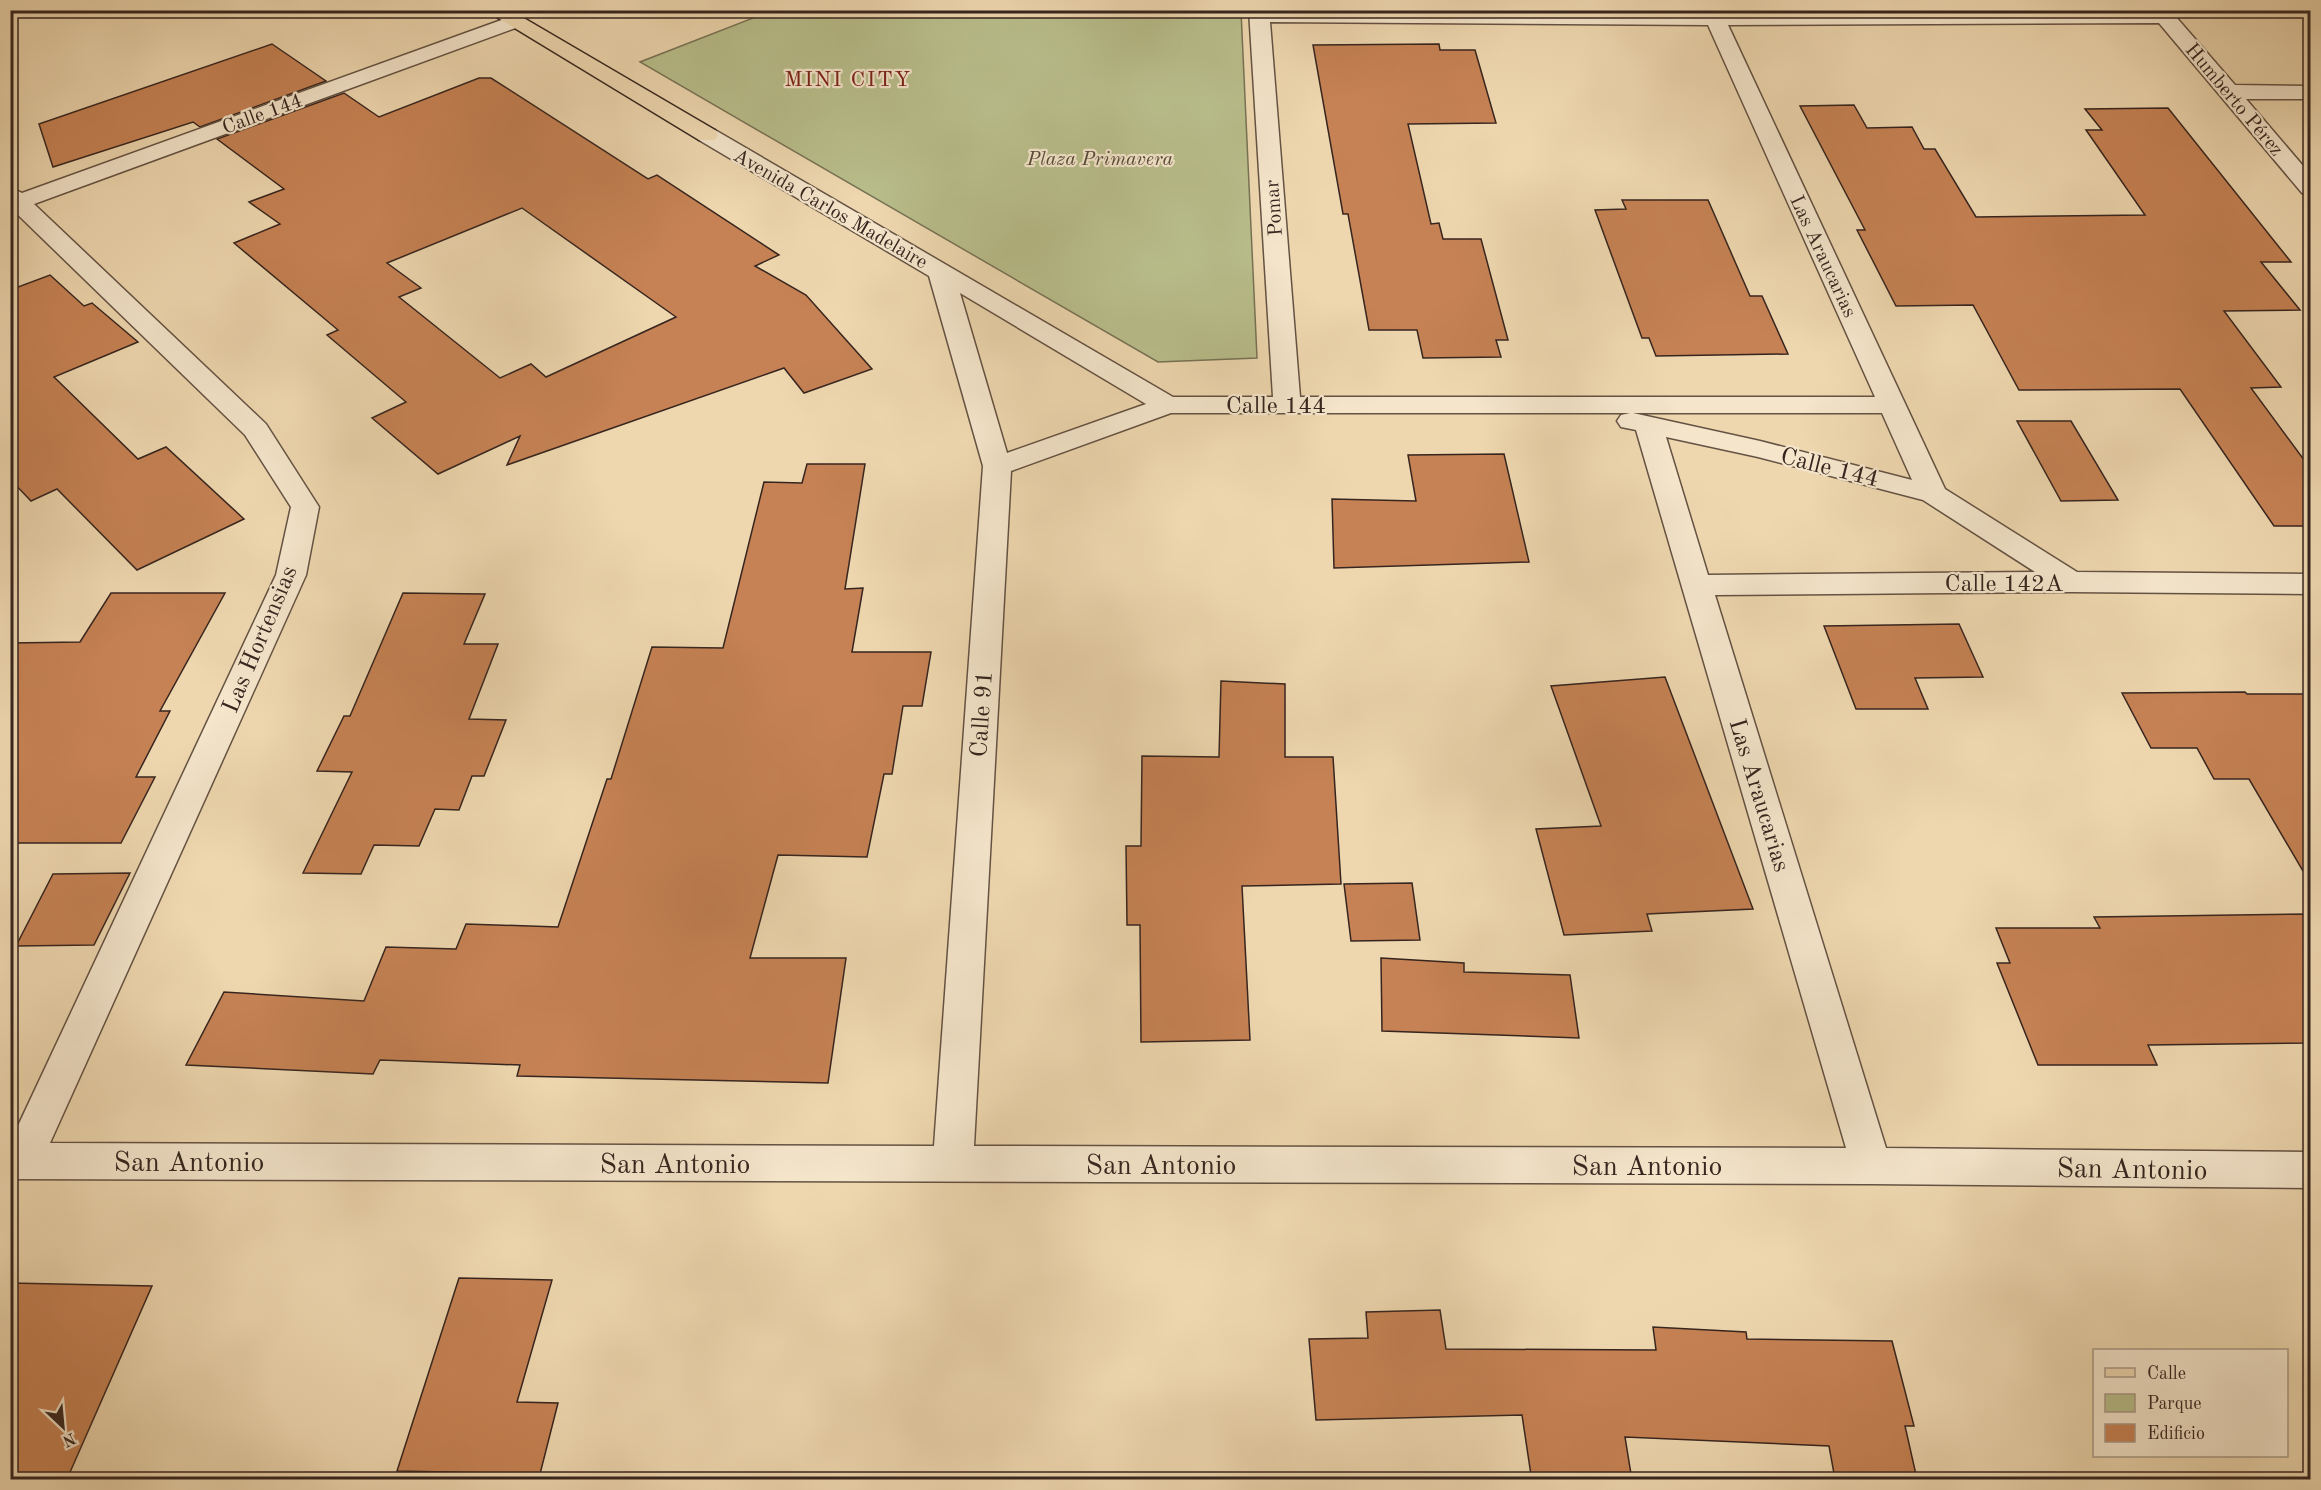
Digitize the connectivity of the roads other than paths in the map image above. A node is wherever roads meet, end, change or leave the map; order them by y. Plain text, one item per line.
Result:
1 (495, 10) edge
2 (1259, 13) edge
3 (2162, 14) edge
4 (1715, 19) junction
5 (514, 22) junction
6 (2228, 92) junction
7 (2310, 92) edge
8 (707, 135) joint
9 (2310, 188) edge
10 (14, 200) edge
11 (941, 273) junction
12 (1168, 405) junction
13 (1287, 405) junction
14 (1892, 405) junction
15 (1566, 407) junction
16 (1648, 424) junction
17 (998, 466) junction
18 (1933, 494) junction
19 (2071, 582) junction
20 (2310, 584) edge
21 (1697, 585) junction
22 (16, 1161) edge
23 (953, 1164) junction
24 (1871, 1166) junction
25 (2310, 1170) edge

1 - 5 main road, Avenida Carlos Madelaire
2 - 4 street
2 - 13 street, Pomar
3 - 4 street
3 - 6 street, Humberto Pérez
4 - 14 street, Las Araucarias
5 - 8 main road, Avenida Carlos Madelaire
5 - 10 street, Calle 144
6 - 7 street
6 - 9 street, Humberto Pérez
8 - 11 street, Avenida Carlos Madelaire
10 - 22 street, Las Hortensias
11 - 12 street, Avenida Carlos Madelaire
11 - 17 street, Calle 91
12 - 13 street, Calle 144
12 - 17 street, Calle 144
13 - 15 street, Calle 144
14 - 15 street, Calle 144
14 - 18 street, Las Araucarias
15 - 16 street, Calle 144
16 - 18 street, Calle 144
16 - 21 street, Las Araucarias
17 - 23 street, Calle 91
18 - 19 street, Calle 144
19 - 20 street, Calle 142A
19 - 21 street, Calle 142A
21 - 24 street, Las Araucarias
22 - 23 street, San Antonio
23 - 24 street, San Antonio
24 - 25 street, San Antonio

